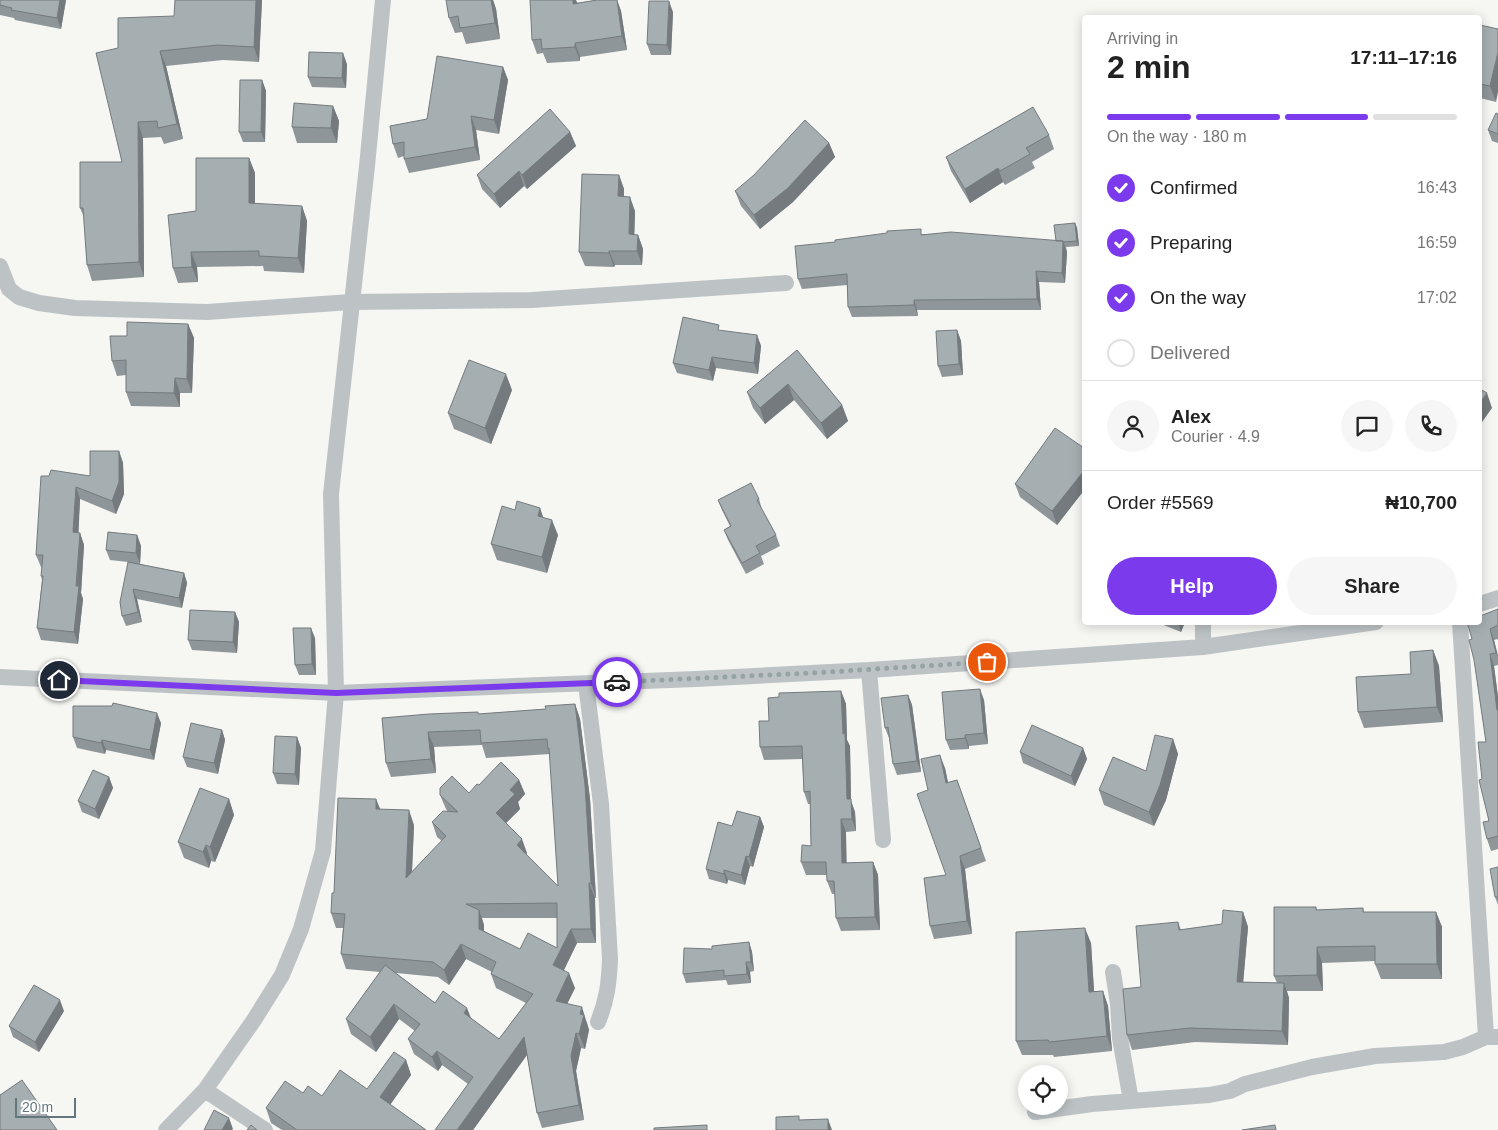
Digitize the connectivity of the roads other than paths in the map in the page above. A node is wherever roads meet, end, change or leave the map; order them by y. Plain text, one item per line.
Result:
1 (383, 0) edge
2 (0, 266) edge
3 (786, 283) dead end
4 (351, 302) junction
5 (1498, 598) edge
6 (1482, 603) edge
7 (1203, 625) edge
8 (1355, 625) edge
9 (1460, 625) edge
10 (1203, 647) junction
11 (869, 670) junction
12 (0, 678) edge
13 (586, 684) junction
14 (336, 693) junction
15 (883, 840) dead end
16 (1113, 972) dead end
17 (598, 1022) dead end
18 (1492, 1037) edge
19 (205, 1090) junction
20 (1131, 1102) junction
21 (1068, 1107) edge
22 (166, 1130) edge
23 (265, 1130) edge

1 - 4 street
2 - 4 street
3 - 4 street
4 - 14 street
5 - 6 street
7 - 10 street
8 - 10 street
9 - 18 street
10 - 11 street
11 - 13 street
11 - 15 street
12 - 14 street
13 - 14 street
13 - 17 street
14 - 19 street
16 - 20 street
18 - 20 street
19 - 22 street
19 - 23 street
20 - 21 street

